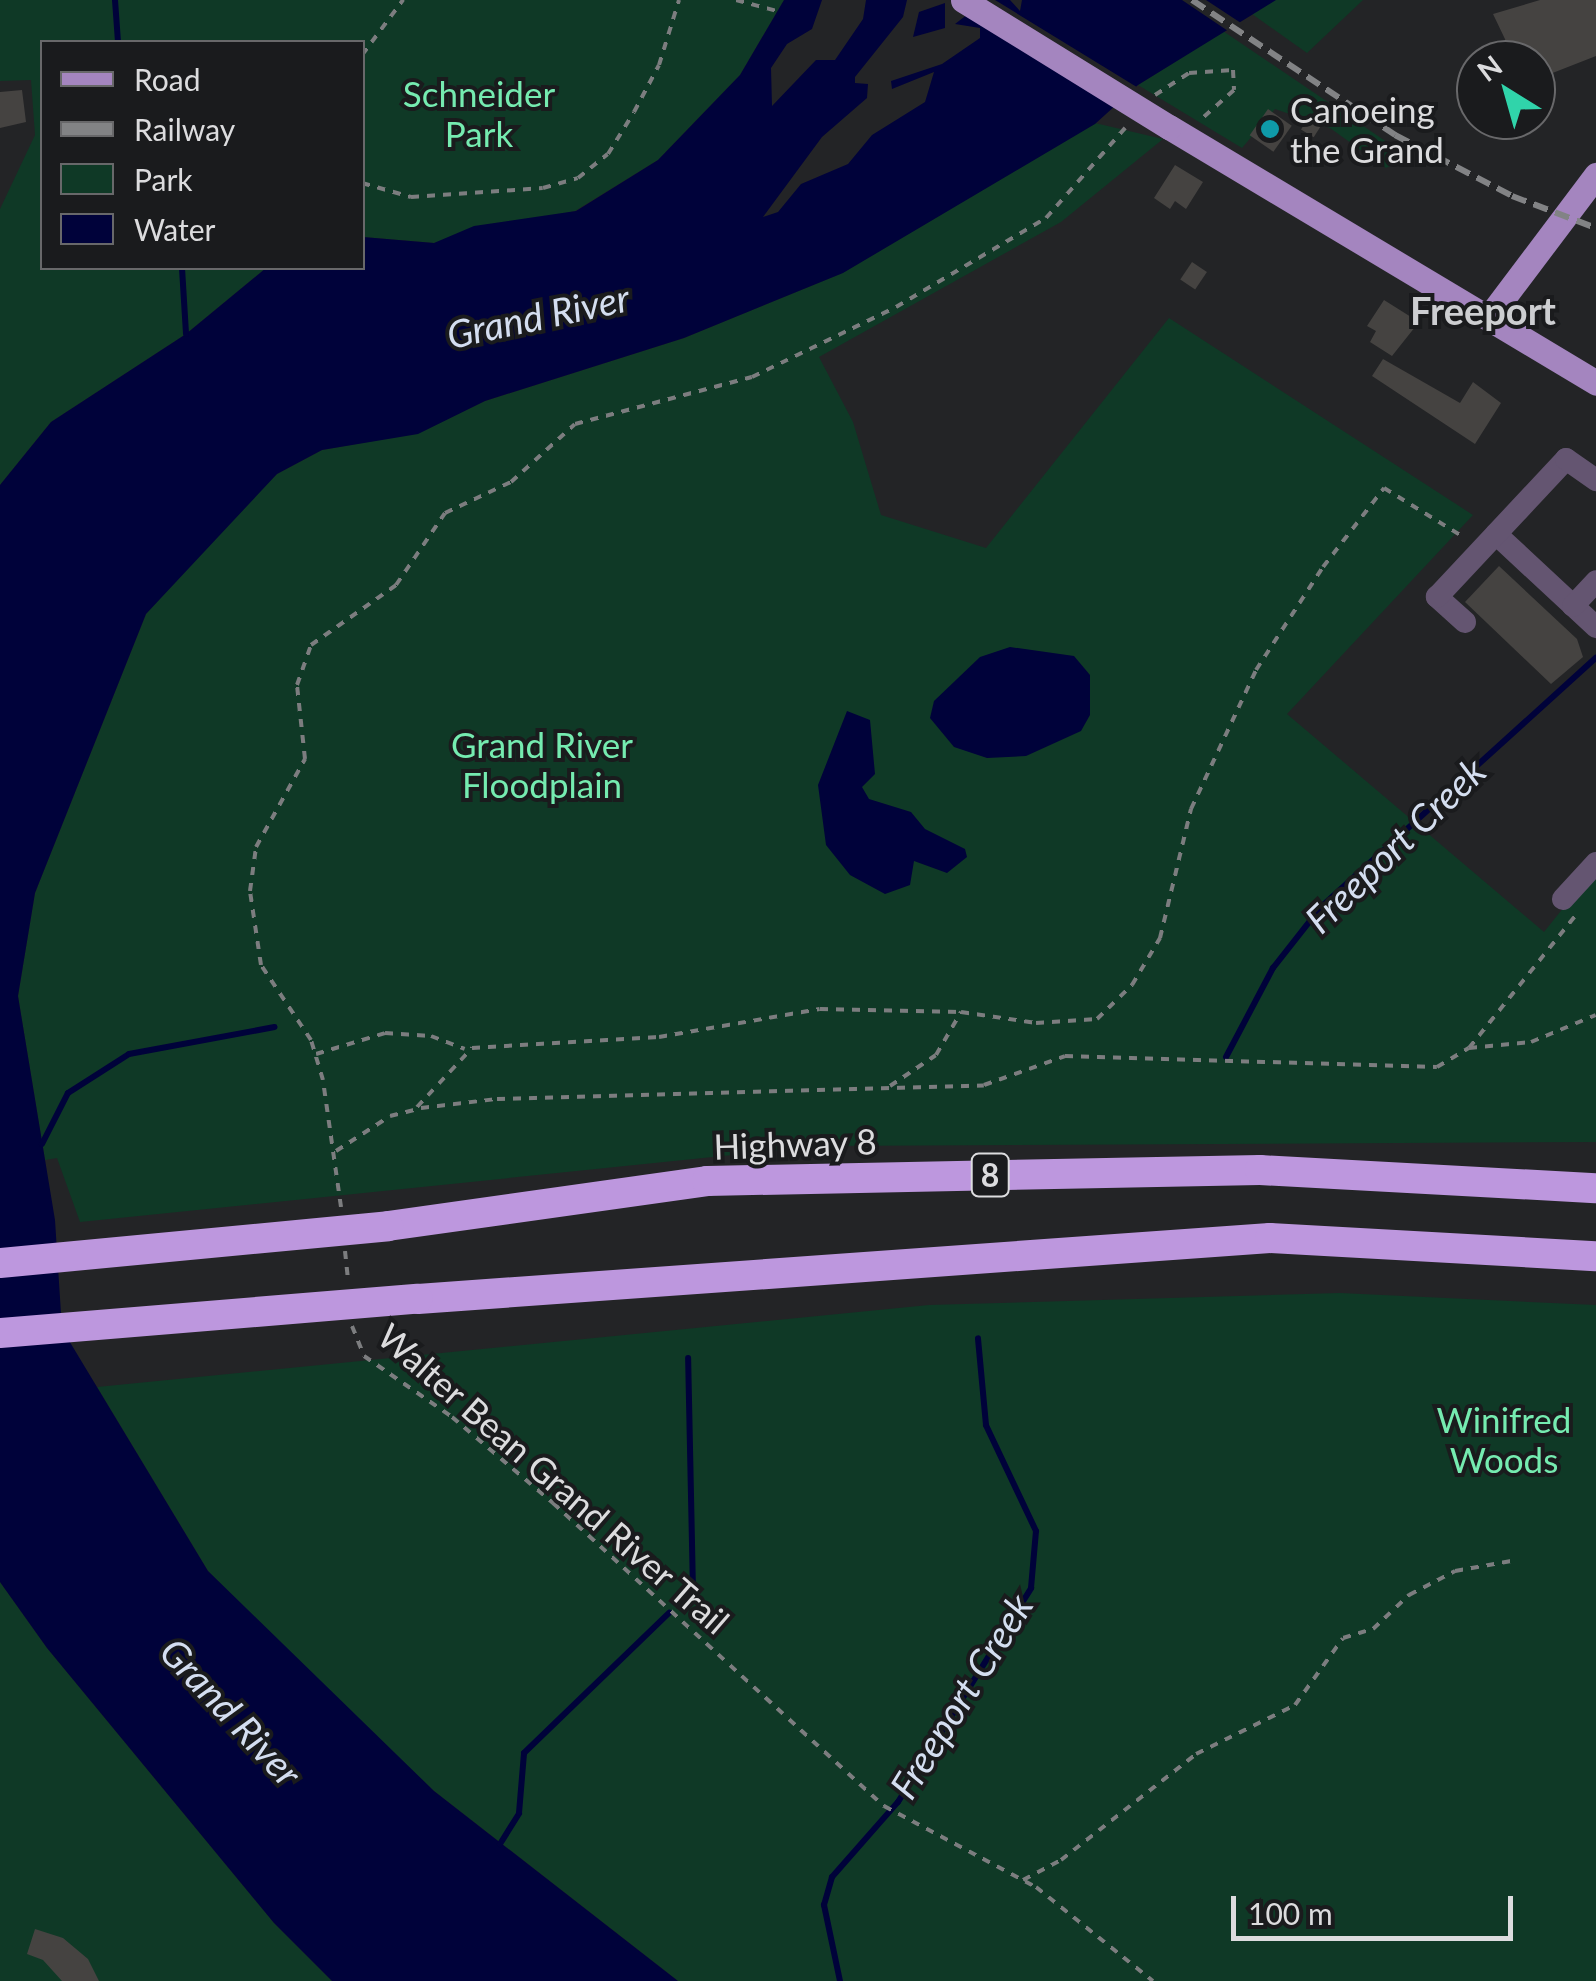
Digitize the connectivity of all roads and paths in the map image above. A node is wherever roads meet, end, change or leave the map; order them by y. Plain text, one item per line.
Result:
1 (404, 0) edge
2 (679, 0) edge
3 (736, 0) edge
4 (963, 0) edge
5 (763, 2) edge
6 (777, 11) dead end
7 (365, 51) edge
8 (1149, 102) dead end
9 (1137, 115) dead end
10 (1199, 122) dead end
11 (1596, 175) edge
12 (365, 184) edge
13 (1489, 318) junction
14 (1596, 384) edge
15 (1596, 480) edge
16 (1489, 541) junction
17 (1596, 581) edge
18 (1573, 606) junction
19 (1465, 622) dead end
20 (1596, 627) edge
21 (1596, 863) edge
22 (1574, 901) joint
23 (961, 1012) junction
24 (1596, 1015) edge
25 (1470, 1048) junction
26 (465, 1050) junction
27 (315, 1054) junction
28 (888, 1087) junction
29 (414, 1109) junction
30 (336, 1150) junction
31 (1596, 1188) edge
32 (341, 1211) dead end
33 (344, 1248) dead end
34 (1596, 1256) edge
35 (0, 1263) edge
36 (348, 1284) dead end
37 (352, 1321) dead end
38 (0, 1333) edge
39 (1511, 1561) dead end
40 (1022, 1880) junction
41 (1153, 1981) edge

1 - 7 path
2 - 12 path
3 - 5 path
4 - 13 main road, bridge
5 - 6 path
8 - 10 path
9 - 27 path
11 - 13 main road
13 - 14 main road
15 - 16 lane
16 - 18 lane
16 - 19 lane
16 - 23 path
17 - 18 lane
18 - 20 lane
21 - 22 lane
22 - 25 path
23 - 26 path
23 - 28 path
24 - 25 path
25 - 28 path
26 - 27 path
26 - 29 path
27 - 30 path
28 - 29 path
29 - 30 path
30 - 32 path
31 - 35 highway, Highway 8 / 8, bridge
33 - 36 path
34 - 38 highway, bridge
37 - 40 path, Walter Bean Grand River Trail
39 - 40 path
40 - 41 path, Walter Bean Grand River Trail

